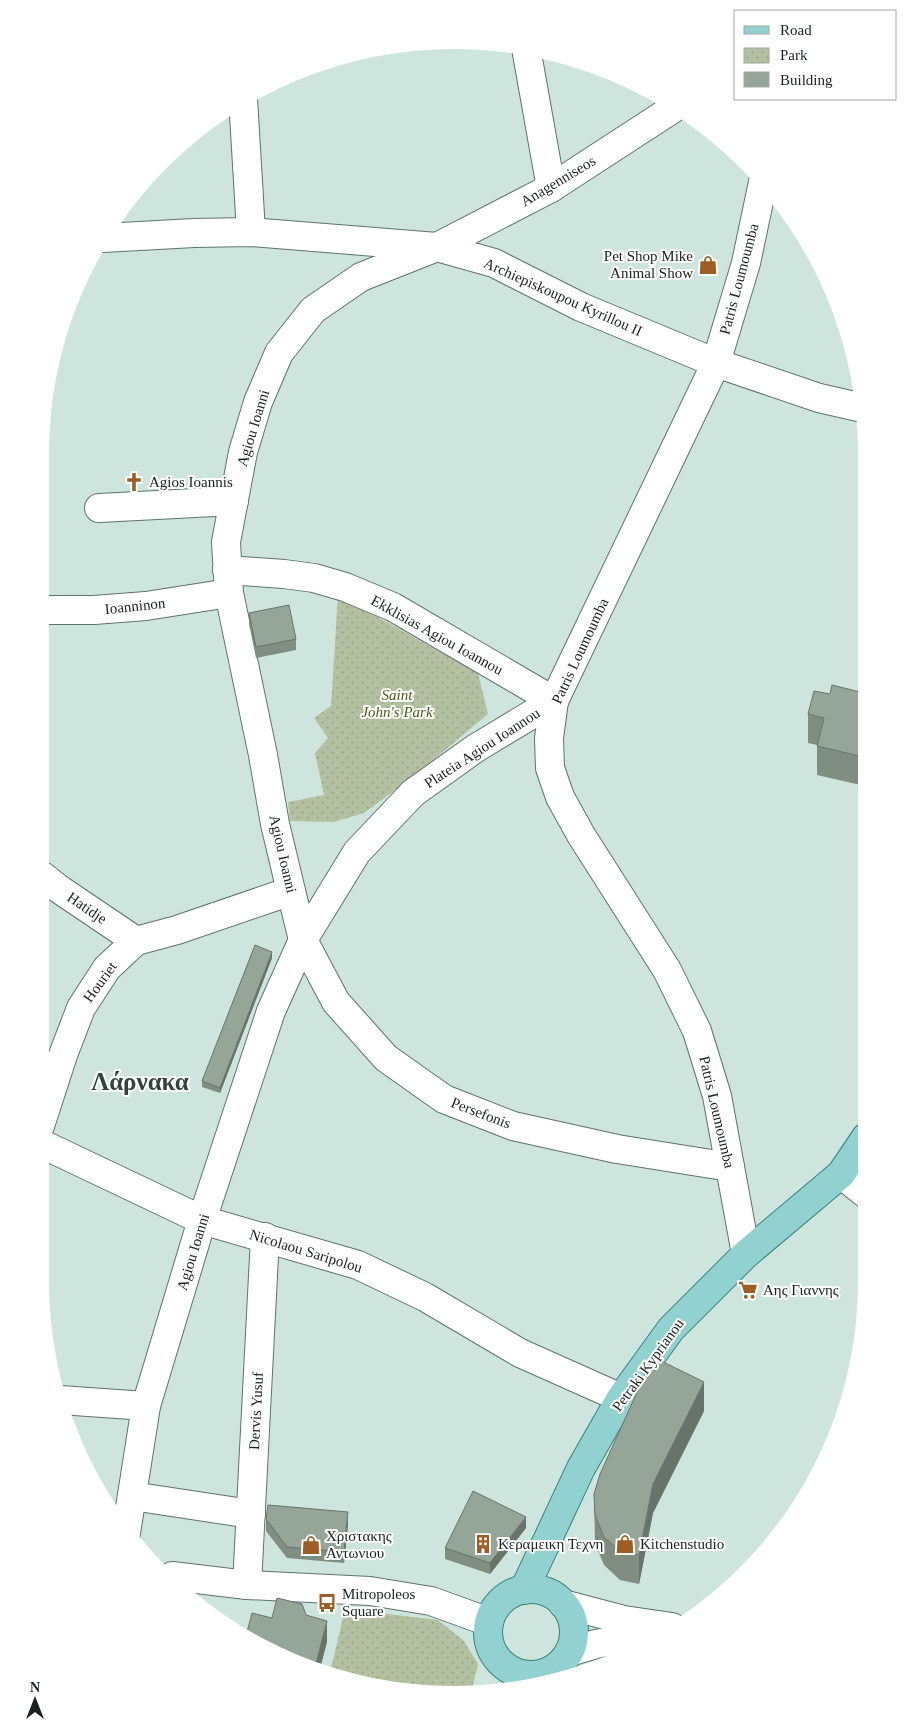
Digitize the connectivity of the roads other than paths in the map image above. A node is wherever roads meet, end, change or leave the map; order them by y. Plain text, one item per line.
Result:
1 (527, 56) edge
2 (244, 108) edge
3 (669, 111) edge
4 (551, 188) junction
5 (761, 191) edge
6 (251, 232) junction
7 (112, 238) edge
8 (437, 247) junction
9 (716, 363) junction
10 (855, 406) edge
11 (234, 501) junction
12 (99, 508) dead end
13 (228, 582) junction
14 (49, 610) edge
15 (554, 701) junction
16 (49, 881) edge
17 (291, 891) junction
18 (304, 940) junction
19 (136, 941) junction
20 (49, 1098) edge
21 (49, 1147) edge
22 (858, 1148) edge
23 (730, 1167) junction
24 (841, 1174) junction
25 (858, 1188) edge
26 (202, 1220) junction
27 (265, 1238) junction
28 (746, 1254) junction
29 (621, 1398) junction
30 (67, 1400) edge
31 (146, 1406) junction
32 (132, 1496) junction
33 (251, 1514) junction
34 (128, 1522) edge
35 (176, 1576) edge
36 (247, 1584) junction
37 (524, 1590) junction
38 (563, 1604) junction
39 (489, 1622) junction
40 (665, 1626) edge
41 (652, 1634) edge
42 (502, 1663) junction
43 (562, 1666) edge
44 (504, 1683) edge

1 - 4 street
2 - 6 street
3 - 4 street, Anagenniseos
4 - 8 street, Anagenniseos
5 - 9 street, Patris Loumoumba
6 - 7 street, Archiepiskoupou Kyrillou II
6 - 8 street, Archiepiskoupou Kyrillou II
8 - 9 street, Archiepiskoupou Kyrillou II
8 - 11 street, Agiou Ioanni
9 - 10 street, Archiepiskoupou Kyrillou II
9 - 15 street, Patris Loumoumba
11 - 12 street
11 - 13 street, Agiou Ioanni
13 - 14 street, Ioanninon
13 - 15 street, Ekklisias Agiou Ioannou
13 - 17 street, Agiou Ioanni
15 - 18 street, Plateia Agiou Ioannou
15 - 23 street, Patris Loumoumba
16 - 19 street, Hatidje
17 - 18 street, Agiou Ioanni
17 - 19 street, Houriet
18 - 23 street, Persefonis
18 - 26 street, Agiou Ioanni
19 - 20 street, Houriet
21 - 26 street, Nicolaou Saripolou
22 - 24 main road, Petraki Kyprianou
23 - 28 street, Patris Loumoumba
24 - 25 street
24 - 28 main road, Petraki Kyprianou
26 - 27 street, Nicolaou Saripolou
26 - 31 street, Agiou Ioanni
27 - 29 street, Nicolaou Saripolou
27 - 33 street, Dervis Yusuf
28 - 29 main road, Petraki Kyprianou
29 - 37 main road, Petraki Kyprianou
30 - 31 street
31 - 32 street, Agiou Ioanni
32 - 33 street
32 - 34 street, Agiou Ioanni
33 - 36 street, Dervis Yusuf
35 - 36 street
36 - 39 street
37 - 38 main road
37 - 39 main road
38 - 40 street
38 - 43 main road
39 - 42 main road
41 - 43 street
42 - 43 main road
42 - 44 main road

